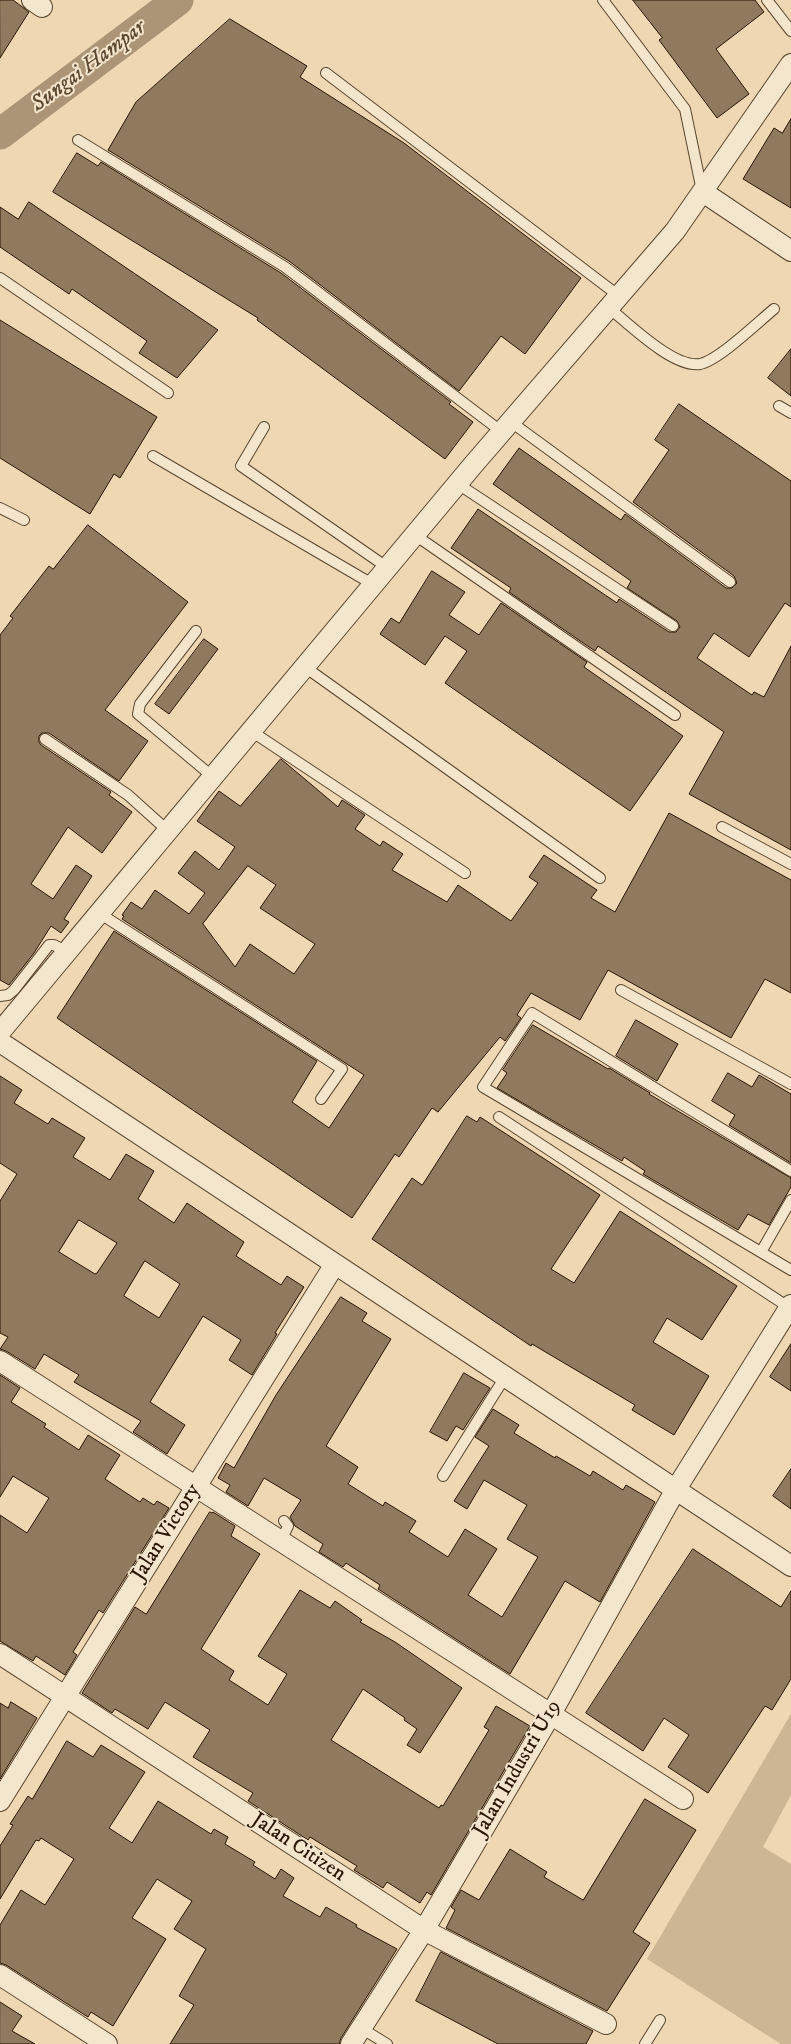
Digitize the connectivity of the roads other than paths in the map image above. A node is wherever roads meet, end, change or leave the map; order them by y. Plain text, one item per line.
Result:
1 (603, 0) edge
2 (767, 0) edge
3 (791, 31) edge
4 (791, 64) edge
5 (326, 73) dead end
6 (78, 140) dead end
7 (703, 192) junction
8 (791, 251) edge
9 (0, 278) edge
10 (614, 302) junction
11 (774, 309) dead end
12 (168, 393) dead end
13 (779, 406) dead end
14 (791, 413) edge
15 (264, 427) dead end
16 (506, 427) junction
17 (153, 456) dead end
18 (458, 484) junction
19 (0, 508) edge
20 (24, 520) dead end
21 (415, 536) junction
22 (388, 568) junction
23 (730, 582) dead end
24 (374, 585) junction
25 (673, 626) dead end
26 (196, 631) dead end
27 (305, 668) junction
28 (675, 716) dead end
29 (252, 731) junction
30 (45, 740) dead end
31 (213, 778) junction
32 (722, 827) dead end
33 (168, 832) junction
34 (791, 864) edge
35 (465, 873) dead end
36 (600, 878) dead end
37 (99, 913) junction
38 (67, 952) junction
39 (621, 990) dead end
40 (0, 996) edge
41 (0, 1032) edge
42 (0, 1042) edge
43 (791, 1084) edge
44 (321, 1099) dead end
45 (499, 1117) dead end
46 (791, 1170) edge
47 (791, 1200) edge
48 (761, 1252) junction
49 (335, 1264) junction
50 (791, 1270) edge
51 (790, 1306) edge
52 (0, 1361) edge
53 (506, 1377) junction
54 (444, 1476) dead end
55 (196, 1486) junction
56 (676, 1489) junction
57 (284, 1520) dead end
58 (281, 1541) junction
59 (791, 1566) edge
60 (0, 1654) edge
61 (65, 1697) junction
62 (551, 1714) junction
63 (683, 1798) dead end
64 (0, 1801) edge
65 (424, 1930) junction
66 (0, 1974) edge
67 (660, 2020) dead end
68 (606, 2024) dead end
69 (356, 2036) edge
70 (107, 2044) edge
71 (387, 2044) edge
72 (645, 2044) edge

1 - 7 lane
2 - 3 lane
4 - 7 street
5 - 10 lane
6 - 16 lane
7 - 8 street
7 - 10 street
9 - 12 lane
10 - 11 lane
10 - 16 street
13 - 14 lane
15 - 22 lane
16 - 18 street
16 - 23 lane
17 - 24 lane
18 - 21 street
18 - 25 lane
19 - 20 lane
21 - 22 street
21 - 28 lane
22 - 24 street
24 - 27 street
26 - 31 lane
27 - 29 street
27 - 36 lane
29 - 31 street
29 - 35 lane
30 - 33 lane
31 - 33 street
32 - 34 lane
33 - 37 street
37 - 38 street
37 - 44 lane
38 - 40 lane
38 - 41 street
39 - 43 lane
42 - 49 street
45 - 51 lane
46 - 48 lane
47 - 48 lane
48 - 50 lane
49 - 53 street
49 - 55 street, Jalan Victory
51 - 56 street, Jalan Industri U19
52 - 55 street
53 - 54 lane
53 - 56 street
55 - 58 street
55 - 61 street, Jalan Victory
56 - 59 street
56 - 62 street, Jalan Industri U19
57 - 58 lane
58 - 62 street
60 - 61 street, Jalan Citizen
61 - 64 street, Jalan Victory
61 - 65 street, Jalan Citizen
62 - 63 street
62 - 65 street, Jalan Industri U19
65 - 68 street, Jalan Citizen
65 - 69 street, Jalan Industri U19
66 - 70 street
67 - 72 lane
69 - 71 lane

